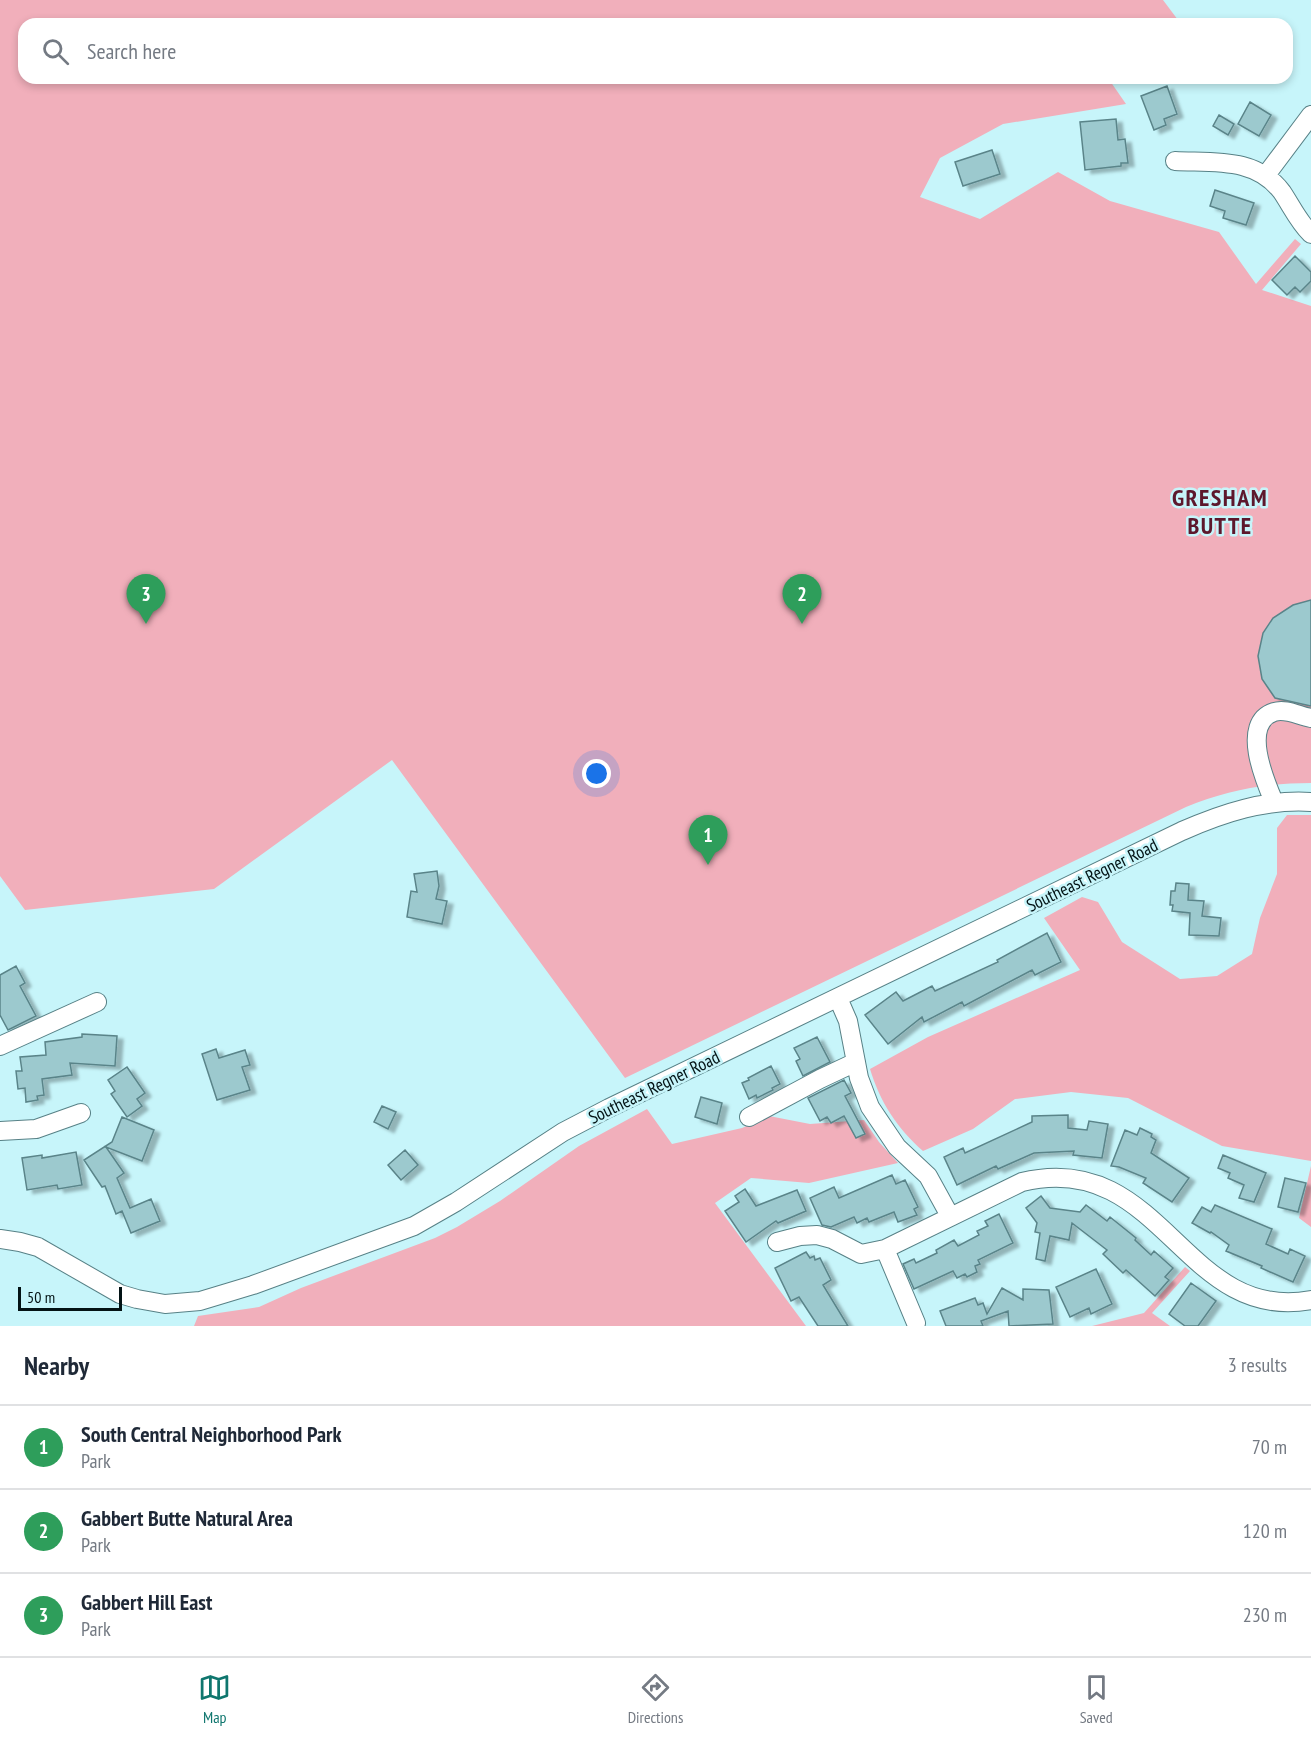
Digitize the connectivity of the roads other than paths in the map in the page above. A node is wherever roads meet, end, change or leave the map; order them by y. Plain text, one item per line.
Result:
1 (1311, 115) edge
2 (1175, 161) dead end
3 (1266, 175) junction
4 (1311, 234) edge
5 (1311, 718) edge
6 (1274, 802) junction
7 (1311, 802) edge
8 (838, 998) junction
9 (97, 1002) dead end
10 (0, 1046) edge
11 (856, 1062) junction
12 (81, 1113) dead end
13 (748, 1117) dead end
14 (0, 1131) edge
15 (950, 1216) junction
16 (0, 1239) edge
17 (777, 1242) dead end
18 (885, 1249) junction
19 (1311, 1300) edge
20 (916, 1323) dead end

1 - 3 street
2 - 3 street
3 - 4 street
5 - 6 street
6 - 7 street, Southeast Regner Road
6 - 8 street, Southeast Regner Road
8 - 11 street
8 - 16 street, Southeast Regner Road
9 - 10 street
11 - 13 street
11 - 15 street
12 - 14 street
15 - 18 street
15 - 19 street
17 - 18 street
18 - 20 street

